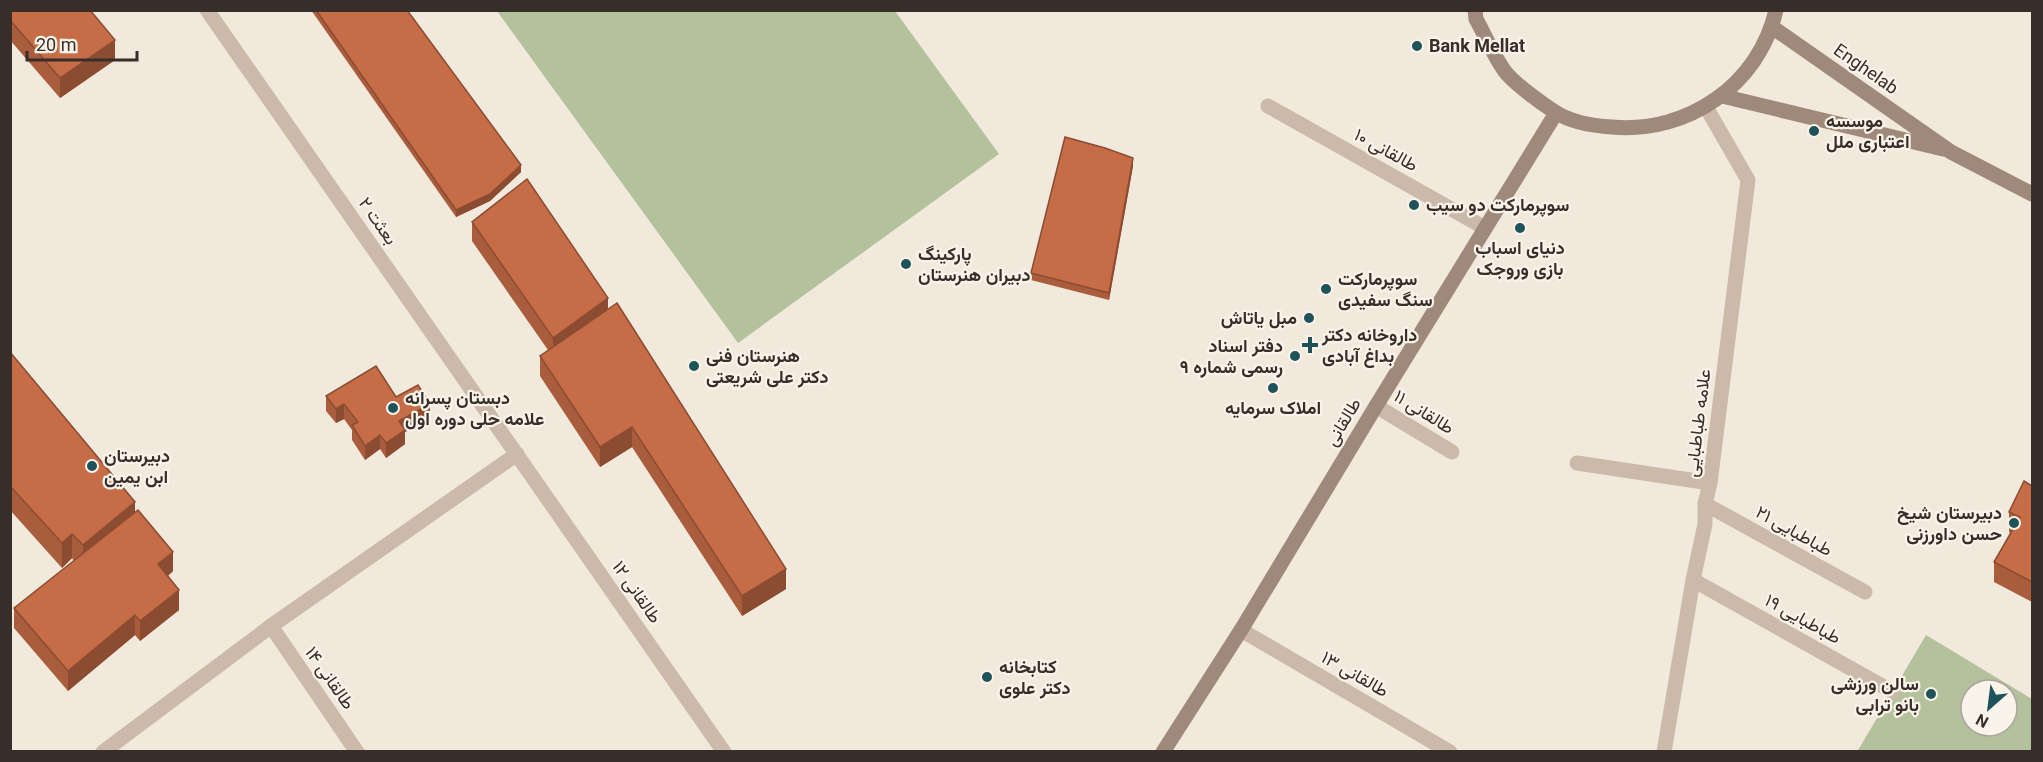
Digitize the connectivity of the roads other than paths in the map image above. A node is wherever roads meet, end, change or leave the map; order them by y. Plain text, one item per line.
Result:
1 (207, 10) edge
2 (1475, 10) edge
3 (1776, 10) edge
4 (1772, 27) junction
5 (1722, 96) junction
6 (1268, 106) dead end
7 (1706, 107) junction
8 (1556, 113) junction
9 (1951, 152) junction
10 (2032, 194) edge
11 (1485, 228) junction
12 (1376, 405) junction
13 (1452, 452) dead end
14 (517, 454) junction
15 (1577, 463) dead end
16 (1710, 483) junction
17 (1705, 504) junction
18 (1693, 580) junction
19 (1865, 592) dead end
20 (270, 626) junction
21 (1241, 630) junction
22 (1893, 692) dead end
23 (103, 752) edge
24 (357, 752) edge
25 (724, 752) edge
26 (1162, 752) edge
27 (1450, 752) edge
28 (1664, 752) edge

1 - 14 street, بعثت ۲
2 - 8 main road
3 - 4 main road
4 - 5 main road
4 - 9 main road, Enghelab
5 - 7 main road
5 - 9 main road
6 - 11 street, طالقانی ۱۰
7 - 8 main road
7 - 16 street, علامه طباطبایی
8 - 11 main road, طالقانی
9 - 10 main road
11 - 12 main road, طالقانی
12 - 13 street, طالقانی ۱۱
12 - 21 main road, طالقانی
14 - 20 street
14 - 25 street, طالقانی ۱۲
15 - 16 street
16 - 17 street, علامه طباطبایی
17 - 18 street, علامه طباطبایی
17 - 19 street, طباطبایی ۲۱
18 - 22 street, طباطبایی ۱۹
18 - 28 street, علامه طباطبایی
20 - 23 street
20 - 24 street, طالقانی ۱۴
21 - 26 main road, طالقانی
21 - 27 street, طالقانی ۱۳

